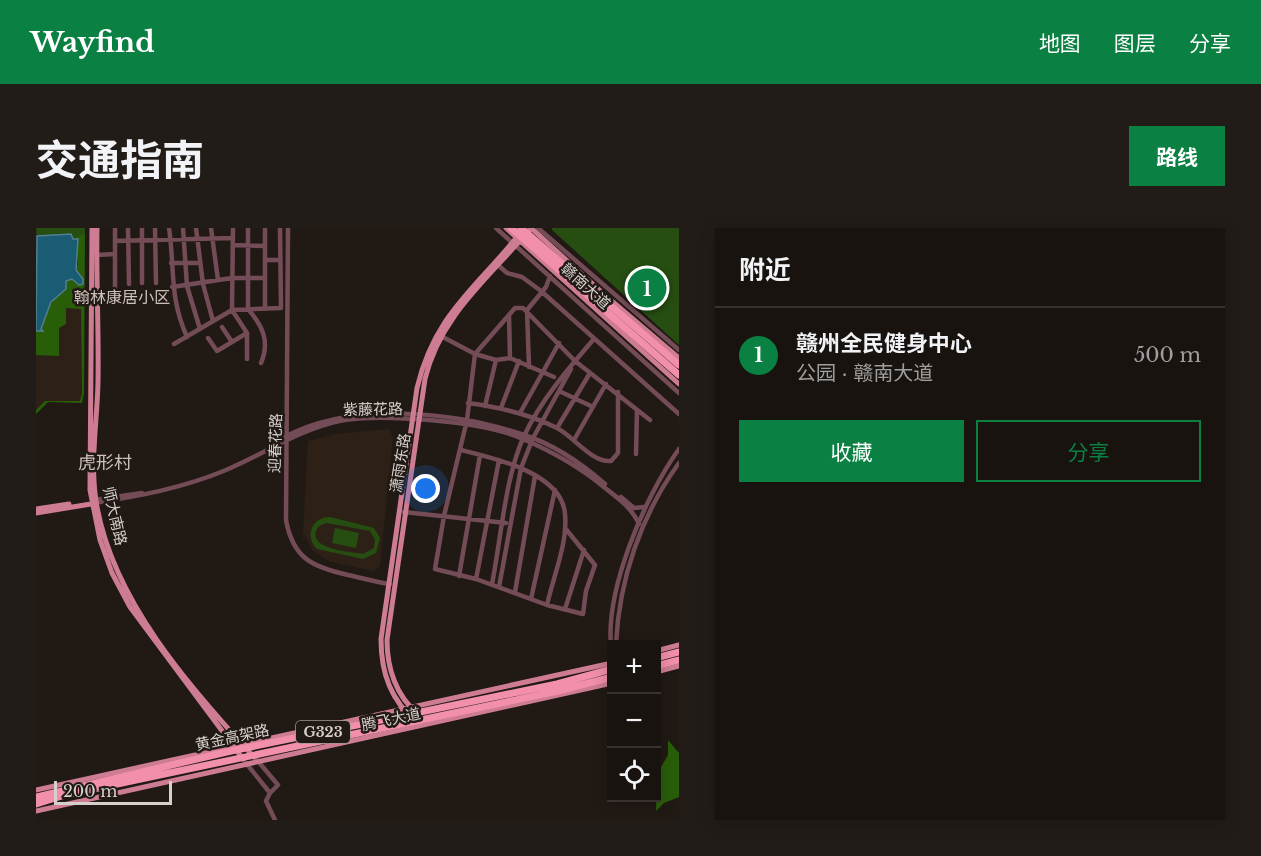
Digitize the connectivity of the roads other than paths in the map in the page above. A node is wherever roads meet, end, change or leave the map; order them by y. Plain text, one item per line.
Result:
1 (92, 228) edge
2 (97, 228) edge
3 (115, 228) edge
4 (128, 228) edge
5 (142, 228) edge
6 (155, 228) edge
7 (169, 228) edge
8 (183, 228) edge
9 (196, 228) edge
10 (211, 228) edge
11 (233, 228) edge
12 (248, 228) edge
13 (265, 228) edge
14 (280, 228) edge
15 (288, 228) edge
16 (496, 228) edge
17 (506, 228) edge
18 (511, 228) edge
19 (523, 228) edge
20 (531, 228) edge
21 (538, 228) edge
22 (233, 238) junction
23 (197, 239) junction
24 (211, 239) junction
25 (142, 240) junction
26 (156, 240) junction
27 (171, 240) junction
28 (183, 240) junction
29 (115, 241) junction
30 (128, 241) junction
31 (517, 241) junction
32 (233, 245) junction
33 (248, 246) junction
34 (265, 246) junction
35 (115, 254) junction
36 (97, 255) junction
37 (265, 260) junction
38 (280, 260) junction
39 (171, 263) junction
40 (185, 263) junction
41 (142, 264) junction
42 (156, 264) junction
43 (200, 264) junction
44 (498, 265) junction
45 (115, 266) junction
46 (128, 266) junction
47 (550, 276) junction
48 (232, 278) junction
49 (248, 278) junction
50 (265, 278) junction
51 (218, 280) junction
52 (142, 283) dead end
53 (156, 283) dead end
54 (129, 284) dead end
55 (203, 284) junction
56 (187, 286) junction
57 (172, 287) junction
58 (115, 289) dead end
59 (542, 292) junction
60 (248, 309) junction
61 (265, 309) junction
62 (232, 310) junction
63 (527, 310) junction
64 (508, 315) junction
65 (213, 321) junction
66 (222, 327) dead end
67 (200, 329) junction
68 (247, 333) junction
69 (439, 335) junction
70 (187, 337) junction
71 (208, 338) dead end
72 (594, 339) junction
73 (232, 342) junction
74 (174, 344) dead end
75 (559, 344) junction
76 (679, 350) edge
77 (660, 353) junction
78 (475, 354) junction
79 (510, 358) junction
80 (679, 358) edge
81 (247, 359) dead end
82 (496, 360) junction
83 (519, 361) junction
84 (575, 361) junction
85 (261, 363) dead end
86 (679, 364) edge
87 (529, 367) junction
88 (542, 372) junction
89 (590, 373) junction
90 (564, 374) junction
91 (679, 376) edge
92 (555, 377) junction
93 (606, 384) junction
94 (679, 384) edge
95 (557, 388) junction
96 (618, 392) junction
97 (679, 393) edge
98 (576, 398) junction
99 (468, 403) junction
100 (485, 406) junction
101 (593, 407) junction
102 (501, 408) junction
103 (637, 410) junction
104 (520, 413) junction
105 (679, 414) edge
106 (417, 418) junction
107 (534, 419) junction
108 (650, 420) dead end
109 (466, 423) junction
110 (541, 423) junction
111 (557, 428) junction
112 (288, 436) junction
113 (524, 437) junction
114 (574, 440) junction
115 (531, 441) junction
116 (679, 449) edge
117 (461, 450) junction
118 (636, 454) dead end
119 (480, 455) junction
120 (499, 460) junction
121 (679, 463) edge
122 (514, 465) junction
123 (520, 468) junction
124 (535, 476) junction
125 (555, 490) junction
126 (94, 502) junction
127 (644, 507) junction
128 (36, 511) edge
129 (404, 512) junction
130 (444, 516) junction
131 (468, 518) junction
132 (486, 521) junction
133 (504, 523) junction
134 (511, 524) junction
135 (639, 524) junction
136 (565, 528) junction
137 (584, 550) junction
138 (459, 576) junction
139 (476, 579) junction
140 (391, 584) junction
141 (492, 584) junction
142 (499, 587) junction
143 (515, 592) junction
144 (531, 599) junction
145 (547, 605) junction
146 (565, 609) junction
147 (612, 640) edge
148 (616, 640) edge
149 (679, 645) edge
150 (661, 650) edge
151 (679, 652) edge
152 (661, 656) edge
153 (679, 660) edge
154 (607, 664) edge
155 (661, 665) edge
156 (679, 666) edge
157 (607, 670) edge
158 (661, 671) edge
159 (607, 678) edge
160 (607, 684) edge
161 (408, 706) junction
162 (400, 708) junction
163 (428, 723) junction
164 (419, 725) junction
165 (241, 743) junction
166 (232, 745) junction
167 (257, 760) junction
168 (246, 763) junction
169 (36, 790) edge
170 (270, 793) junction
171 (36, 797) edge
172 (36, 804) edge
173 (36, 811) edge
174 (275, 820) edge

1 - 126 main road, 师大南路
2 - 36 main road, 师大南路
3 - 29 street
4 - 30 street
5 - 25 street
6 - 26 street
7 - 27 street
8 - 28 street
9 - 23 street
10 - 24 street
11 - 22 street
12 - 33 street
13 - 34 street
14 - 38 street
15 - 112 street, 迎春花路
16 - 31 street
17 - 31 main road, 赣南大道
18 - 77 highway, bridge
19 - 31 main road, 潇雨东路
19 - 77 highway, bridge
20 - 31 main road, 潇雨东路
20 - 80 main road, 赣南大道
21 - 76 street
22 - 24 street
22 - 32 street
23 - 24 street
23 - 28 street
23 - 43 street
24 - 51 street
25 - 26 street
25 - 30 street
25 - 41 street
26 - 27 street
26 - 42 street
27 - 28 street
27 - 39 street
28 - 40 street
29 - 30 street
29 - 35 street
30 - 46 street
31 - 44 main road, 潇雨东路
31 - 47 street
31 - 69 main road, 潇雨东路
31 - 94 main road, 赣南大道
32 - 33 street
32 - 48 street
33 - 34 street
33 - 49 street
34 - 37 street
35 - 36 street
35 - 45 street
36 - 126 main road, 师大南路
37 - 38 street
37 - 50 street
38 - 61 street
39 - 40 street
39 - 57 street
40 - 43 street
40 - 56 street
41 - 42 street
41 - 52 street
42 - 53 street
43 - 55 street
44 - 59 street
44 - 69 main road, 潇雨东路
45 - 46 street
45 - 58 street
46 - 54 street
47 - 59 street
47 - 97 street
48 - 49 street
48 - 51 street
48 - 62 street
49 - 50 street
49 - 60 street
50 - 61 street
51 - 55 street
55 - 56 street
55 - 65 street
56 - 57 street
56 - 67 street
57 - 70 street
59 - 63 street
59 - 72 street
60 - 61 street
60 - 62 street
60 - 85 street
62 - 65 street
62 - 68 street
63 - 64 street
63 - 75 street
63 - 87 street
64 - 78 street
64 - 79 street
65 - 67 street
66 - 73 street
67 - 70 street
68 - 73 street
68 - 81 street
69 - 78 street
69 - 106 main road, 潇雨东路
70 - 74 street
71 - 73 street
72 - 84 street
72 - 105 street
75 - 84 street
75 - 88 street
77 - 86 highway, bridge
77 - 91 highway, bridge
78 - 82 street
78 - 99 street
79 - 82 street
79 - 83 street
82 - 100 street
83 - 87 street
83 - 102 street
84 - 89 street
84 - 90 street
84 - 95 street
87 - 88 street
88 - 92 street
88 - 104 street
89 - 93 street
89 - 98 street
90 - 92 street
90 - 95 street
92 - 95 street
93 - 96 street
93 - 101 street
95 - 98 street
95 - 107 street
95 - 110 street
96 - 103 street
96 - 114 street
98 - 101 street
98 - 111 street
99 - 100 street
99 - 109 street
100 - 102 street
101 - 114 street
102 - 104 street
103 - 108 street
103 - 118 street
104 - 107 street
106 - 109 street, 紫藤花路
106 - 112 street, 紫藤花路
106 - 129 main road, 潇雨东路
106 - 140 main road, 潇雨东路
107 - 110 street
107 - 113 street
109 - 113 street, 紫藤花路
109 - 117 street
110 - 111 street
110 - 115 street
111 - 114 street
112 - 126 street, 紫藤花路
112 - 140 street, 迎春花路
113 - 115 street, 紫藤花路
113 - 122 street
115 - 123 street
115 - 127 street, 紫藤花路
115 - 135 street, 紫藤花路
116 - 127 street
117 - 119 street
117 - 130 street
119 - 120 street
119 - 131 street
120 - 122 street
120 - 132 street
121 - 148 street
122 - 123 street
122 - 133 street
123 - 124 street
123 - 134 street
124 - 125 street
124 - 143 street
125 - 136 street
125 - 144 street
126 - 128 main road
126 - 165 main road, 师大南路
126 - 166 main road, 师大南路
127 - 135 street
129 - 130 street
129 - 140 main road, 潇雨东路
130 - 131 street
130 - 138 street
131 - 132 street
131 - 138 street
132 - 133 street
132 - 139 street
133 - 134 street
133 - 141 street
134 - 142 street
135 - 147 street
136 - 137 street
136 - 145 street
137 - 146 street
137 - 146 street
138 - 139 street
139 - 141 street
140 - 161 main road, 潇雨东路
140 - 162 main road, 潇雨东路
141 - 142 street
142 - 143 street
143 - 144 street
144 - 145 street
145 - 146 street
149 - 150 main road
151 - 152 highway
153 - 155 highway
154 - 161 main road, 腾飞大道
156 - 158 main road
157 - 171 highway, 黄金高架路 / G323, bridge
159 - 172 highway, 黄金高架路 / G323, bridge
160 - 163 main road, 腾飞大道
161 - 162 main road, 腾飞大道
161 - 163 main road, 潇雨东路
162 - 164 main road, 潇雨东路
162 - 165 main road, 腾飞大道
163 - 164 main road, 腾飞大道
164 - 167 main road, 腾飞大道
165 - 166 main road, 腾飞大道
165 - 167 main road, 师大南路
166 - 168 main road, 师大南路
166 - 169 main road, 腾飞大道
167 - 168 main road, 腾飞大道
167 - 170 street
168 - 170 street
168 - 173 main road, 腾飞大道
170 - 174 street

